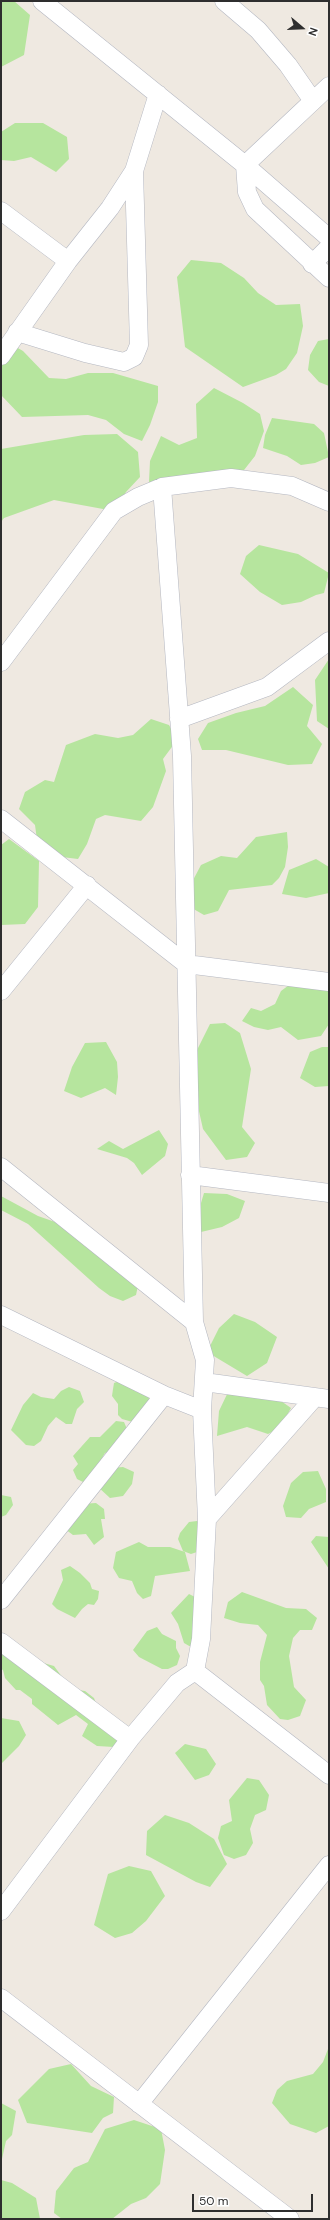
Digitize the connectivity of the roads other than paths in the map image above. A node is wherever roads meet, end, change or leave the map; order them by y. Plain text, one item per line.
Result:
1 (42, 1) edge
2 (224, 1) edge
3 (329, 86) edge
4 (158, 94) junction
5 (313, 101) junction
6 (245, 165) junction
7 (134, 171) junction
8 (1, 211) edge
9 (329, 238) edge
10 (329, 247) edge
11 (68, 261) junction
12 (312, 264) junction
13 (329, 278) edge
14 (17, 332) junction
15 (1, 356) edge
16 (162, 487) junction
17 (329, 502) edge
18 (329, 641) edge
19 (1, 662) edge
20 (179, 719) junction
21 (1, 819) edge
22 (87, 885) junction
23 (186, 964) junction
24 (329, 982) edge
25 (1, 991) edge
26 (1, 1167) edge
27 (190, 1175) junction
28 (329, 1193) edge
29 (1, 1316) edge
30 (194, 1322) junction
31 (204, 1382) junction
32 (164, 1395) junction
33 (322, 1398) edge
34 (202, 1410) junction
35 (207, 1519) junction
36 (1, 1600) edge
37 (1, 1642) edge
38 (195, 1671) junction
39 (130, 1739) junction
40 (329, 1775) edge
41 (329, 1866) edge
42 (1, 1911) edge
43 (1, 1998) edge
44 (139, 2104) junction
45 (290, 2219) edge

1 - 4 street
2 - 5 street
3 - 5 street
4 - 6 street
4 - 7 street
5 - 6 street
6 - 9 street
6 - 12 street
7 - 11 street
7 - 14 street
8 - 11 street
10 - 12 street
11 - 14 street
12 - 13 street
14 - 15 street
16 - 17 street
16 - 19 street
16 - 20 street
18 - 20 street
20 - 23 street
21 - 22 street
22 - 23 street
22 - 25 street
23 - 24 street
23 - 27 street
26 - 30 street
27 - 28 street
27 - 30 street
29 - 32 street
30 - 31 street
31 - 33 street
31 - 34 street
32 - 34 street
32 - 36 street
33 - 35 street
34 - 35 street
35 - 38 street
37 - 39 street
38 - 39 street
38 - 40 street
39 - 42 street
41 - 44 street
43 - 44 street
44 - 45 street

